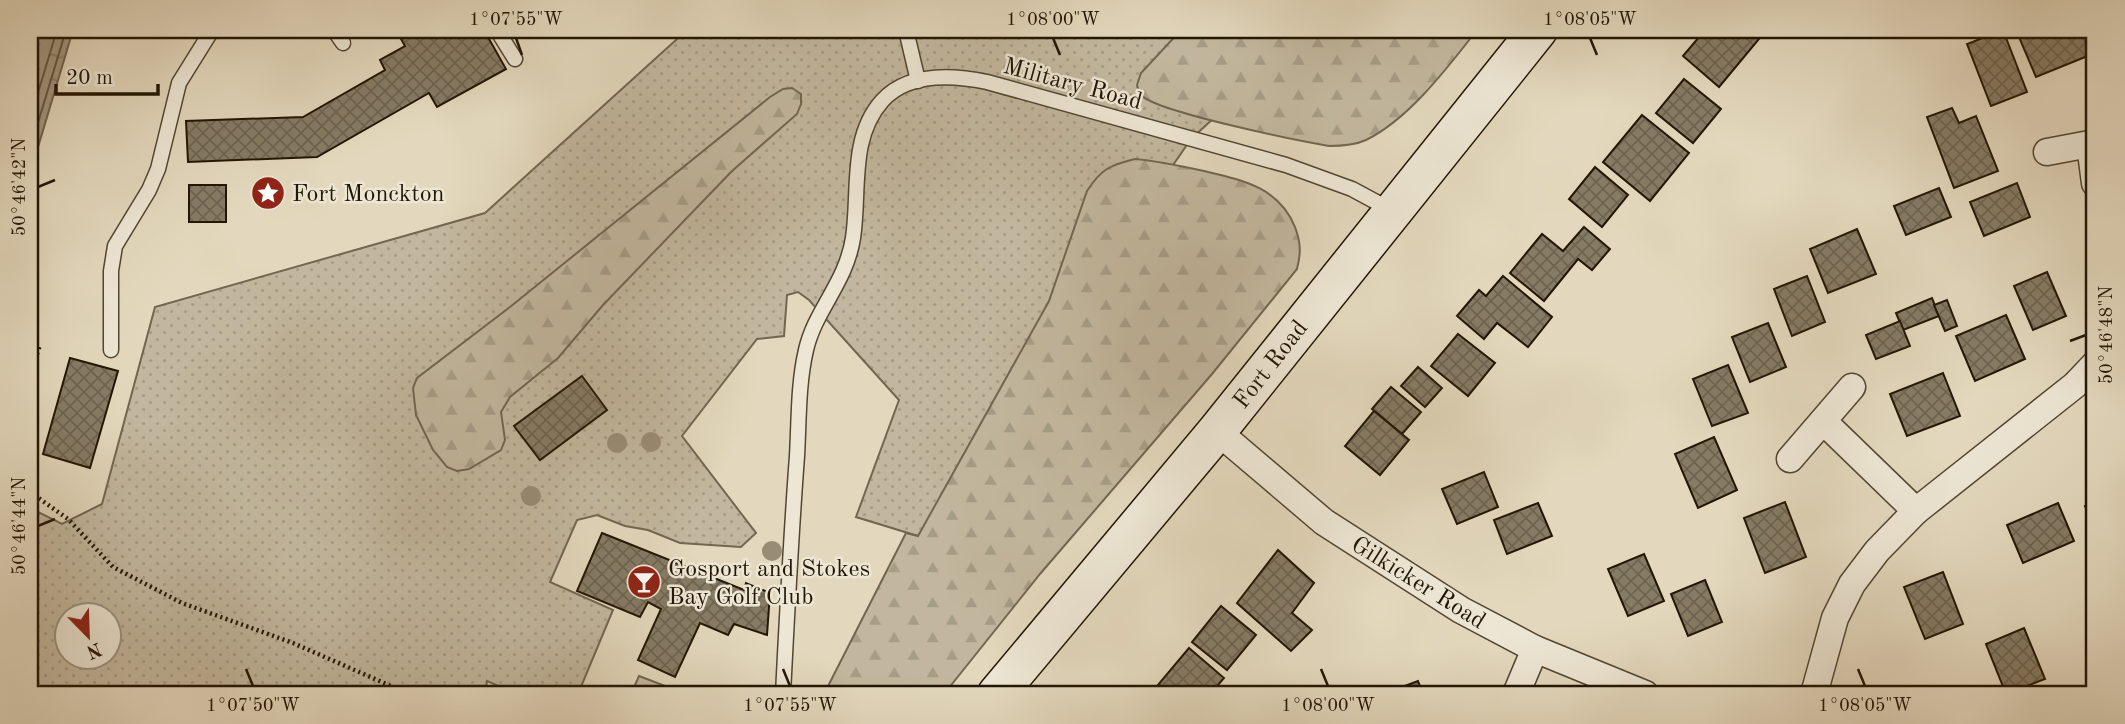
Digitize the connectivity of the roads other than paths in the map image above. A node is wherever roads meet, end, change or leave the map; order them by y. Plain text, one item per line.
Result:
1 (212, 30) edge
2 (334, 30) edge
3 (497, 30) edge
4 (906, 30) edge
5 (1538, 30) edge
6 (343, 43) dead end
7 (515, 59) dead end
8 (918, 81) junction
9 (2093, 144) edge
10 (2047, 152) dead end
11 (2095, 183) edge
12 (1392, 211) junction
13 (111, 350) dead end
14 (2092, 376) edge
15 (1852, 387) dead end
16 (1823, 421) junction
17 (1217, 432) junction
18 (1790, 459) dead end
19 (1916, 511) junction
20 (1535, 649) junction
21 (783, 694) edge
22 (997, 694) edge
23 (1516, 694) edge
24 (1645, 694) edge
25 (1814, 694) edge

1 - 13 lane
2 - 6 lane
3 - 7 lane
4 - 8 lane
5 - 12 street, Fort Road
8 - 12 lane, Military Road
8 - 21 lane, Military Road
9 - 10 street
9 - 11 street
12 - 17 street, Fort Road
14 - 19 street
15 - 16 street
16 - 18 street
16 - 19 street
17 - 20 street, Gilkicker Road
17 - 22 street, Fort Road
19 - 25 street
20 - 23 street
20 - 24 street, Gilkicker Road

